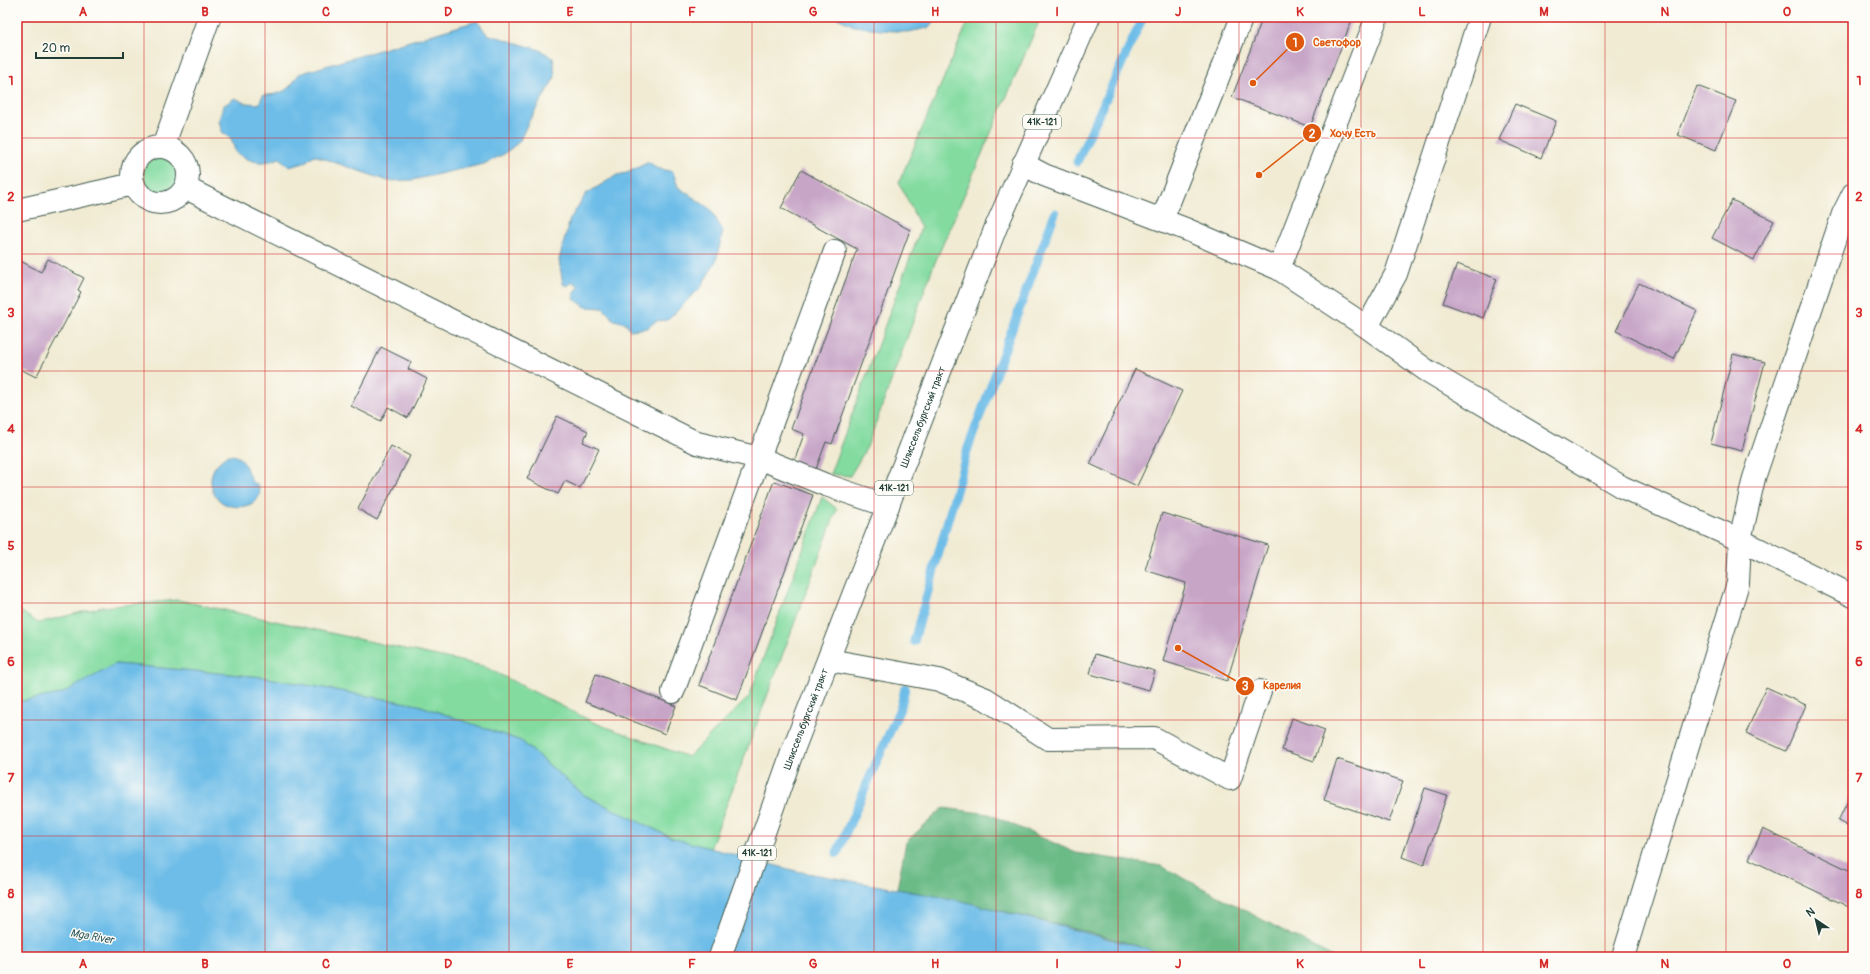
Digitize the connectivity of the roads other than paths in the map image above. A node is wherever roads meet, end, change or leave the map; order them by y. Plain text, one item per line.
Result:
1 (1089, 17) edge
2 (1242, 17) edge
3 (1377, 17) edge
4 (1480, 17) edge
5 (209, 18) dead end
6 (163, 147) junction
7 (1023, 164) junction
8 (134, 184) junction
9 (186, 188) junction
10 (1853, 194) edge
11 (17, 210) edge
12 (1162, 220) junction
13 (835, 251) dead end
14 (1279, 268) junction
15 (1367, 327) junction
16 (759, 458) junction
17 (888, 506) junction
18 (1740, 540) junction
19 (1853, 596) edge
20 (829, 660) junction
21 (1260, 691) dead end
22 (673, 692) dead end
23 (720, 957) edge
24 (1623, 957) edge

1 - 7 street, Шлиссельбургский тракт / 41К-121
2 - 12 street
3 - 14 street
4 - 15 street
5 - 6 street
6 - 8 street
6 - 9 street
7 - 12 street
7 - 17 street, Шлиссельбургский тракт / 41К-121
8 - 9 street
8 - 11 street
9 - 16 street
10 - 18 street
12 - 14 street
13 - 16 street
14 - 15 street
15 - 18 street
16 - 17 street
16 - 22 street
17 - 20 street, Шлиссельбургский тракт / 41К-121
18 - 19 street
18 - 24 street
20 - 21 street
20 - 23 street, Шлиссельбургский тракт / 41К-121

